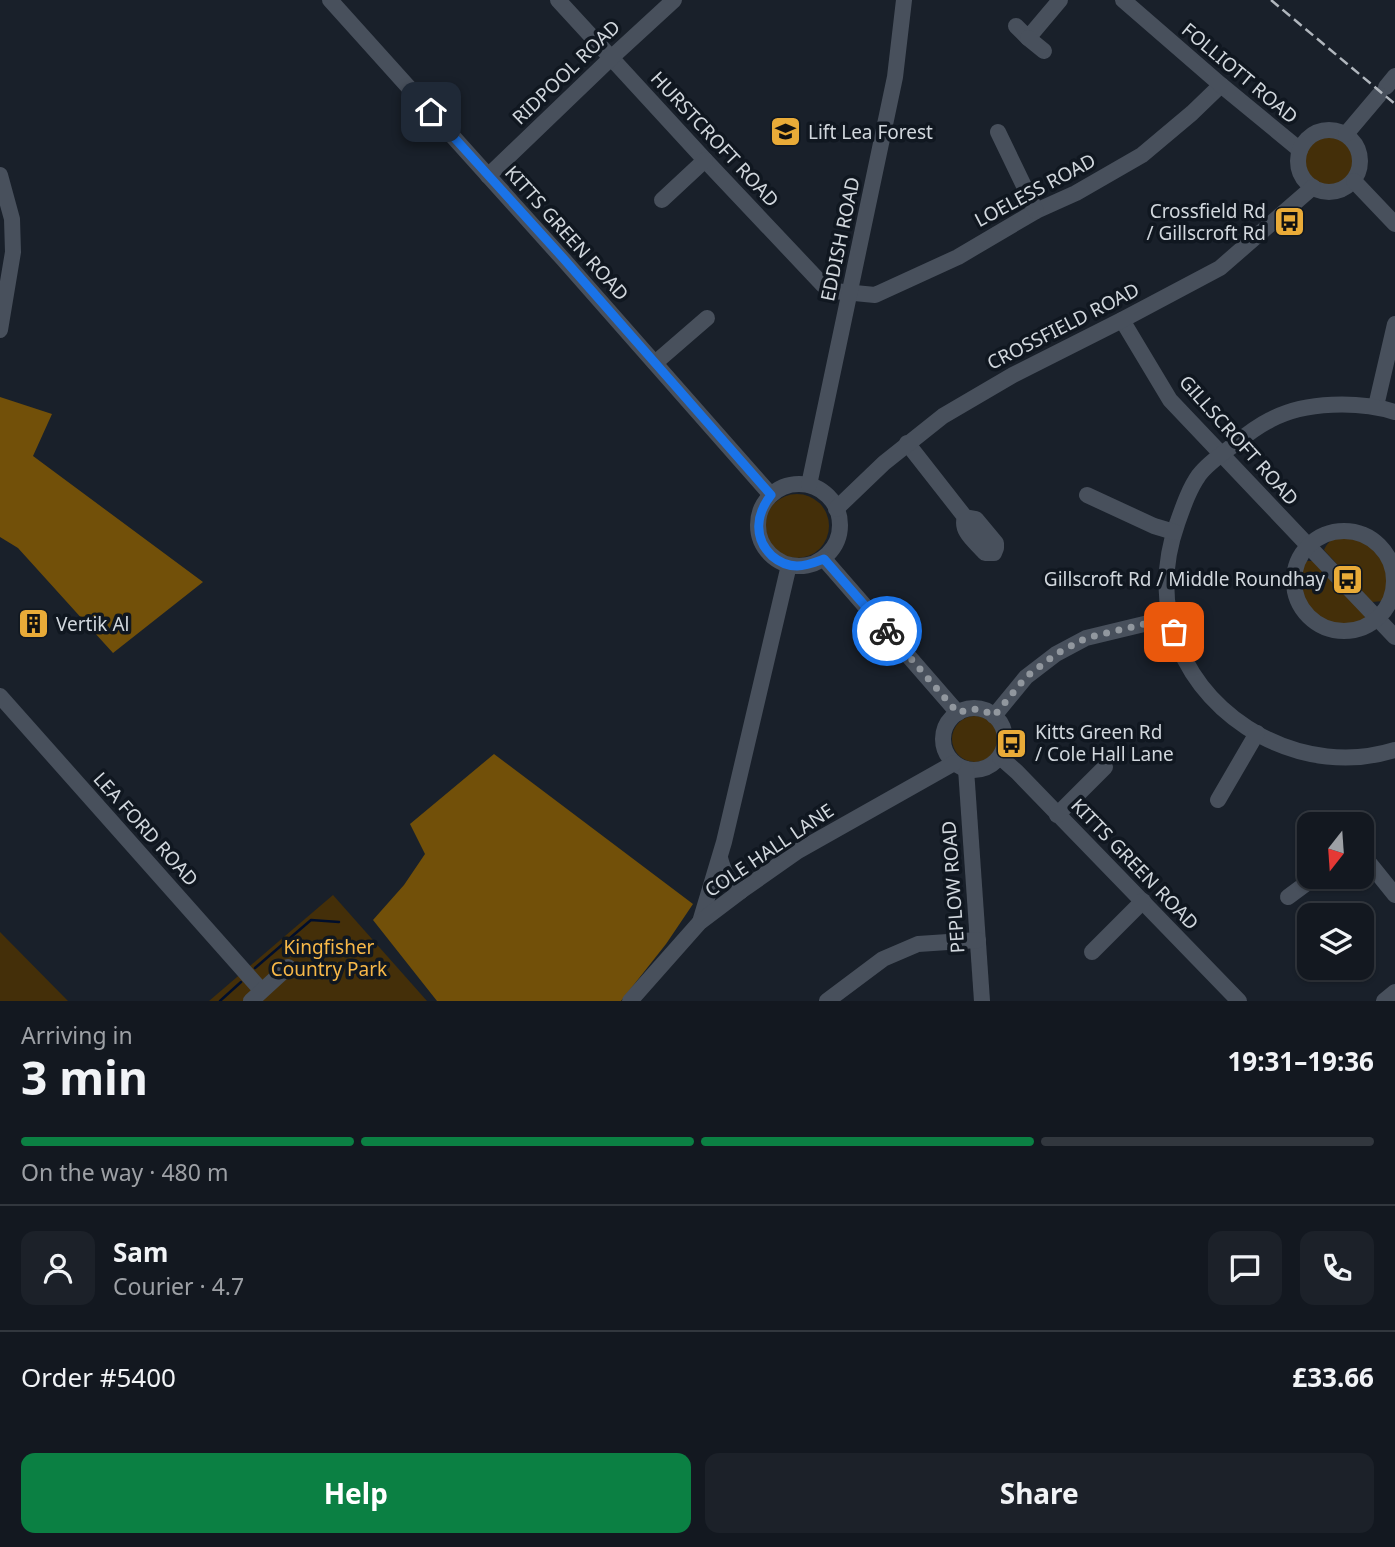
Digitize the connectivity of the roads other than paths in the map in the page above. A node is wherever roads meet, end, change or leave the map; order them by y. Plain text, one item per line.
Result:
1 (330, 0) edge
2 (558, 0) edge
3 (674, 0) edge
4 (904, 0) edge
5 (1060, 0) edge
6 (1123, 0) edge
7 (1016, 26) dead end
8 (1028, 38) junction
9 (1044, 51) dead end
10 (611, 58) junction
11 (1221, 85) junction
12 (1387, 86) edge
13 (998, 132) dead end
14 (1346, 134) junction
15 (1300, 150) junction
16 (705, 160) junction
17 (0, 175) edge
18 (488, 176) junction
19 (1353, 181) junction
20 (1313, 187) junction
21 (662, 200) dead end
22 (1036, 211) junction
23 (1395, 224) edge
24 (850, 294) junction
25 (707, 318) dead end
26 (1122, 320) junction
27 (1395, 324) edge
28 (1, 326) edge
29 (655, 363) junction
30 (1376, 406) junction
31 (1395, 412) edge
32 (907, 443) junction
33 (1221, 454) junction
34 (809, 485) junction
35 (771, 495) junction
36 (1087, 495) dead end
37 (836, 509) junction
38 (965, 517) dead end
39 (1174, 532) junction
40 (1309, 547) junction
41 (824, 559) junction
42 (789, 565) junction
43 (1169, 618) junction
44 (1376, 619) junction
45 (1395, 637) edge
46 (0, 696) edge
47 (958, 713) junction
48 (994, 716) junction
49 (1257, 733) junction
50 (1395, 750) edge
51 (1000, 757) junction
52 (960, 766) junction
53 (1105, 767) dead end
54 (1218, 800) dead end
55 (1058, 815) junction
56 (720, 855) junction
57 (1374, 869) edge
58 (1299, 889) edge
59 (741, 891) junction
60 (1395, 895) edge
61 (1288, 897) dead end
62 (1143, 901) junction
63 (700, 922) junction
64 (978, 940) junction
65 (1092, 952) dead end
66 (288, 967) dead end
67 (1395, 992) edge
68 (256, 996) edge
69 (630, 1001) edge
70 (827, 1001) edge
71 (982, 1001) edge
72 (1239, 1001) edge
73 (1384, 1001) edge

1 - 18 street, KITTS GREEN ROAD
2 - 10 street, HURSTCROFT ROAD
3 - 10 street, RIDPOOL ROAD
4 - 24 street, EDDISH ROAD
5 - 8 street
6 - 11 street, FOLLIOTT ROAD
7 - 8 street
8 - 9 street
10 - 16 street, HURSTCROFT ROAD
10 - 18 street, RIDPOOL ROAD
11 - 15 street, FOLLIOTT ROAD
11 - 22 street, LOELESS ROAD
12 - 14 street
13 - 22 street
14 - 15 street
14 - 19 street
15 - 20 street
16 - 21 street
16 - 24 street, HURSTCROFT ROAD
17 - 28 street
18 - 29 street, KITTS GREEN ROAD
19 - 20 street
19 - 23 street
20 - 26 street, CROSSFIELD ROAD
22 - 24 street, LOELESS ROAD
24 - 34 street, EDDISH ROAD
25 - 29 street
26 - 32 street, CROSSFIELD ROAD
26 - 33 street, GILLSCROFT ROAD
27 - 30 street
29 - 35 street, KITTS GREEN ROAD
30 - 31 street
30 - 33 street
32 - 37 street, CROSSFIELD ROAD
32 - 38 street
33 - 39 street
33 - 40 street, GILLSCROFT ROAD
34 - 35 street
34 - 37 street
35 - 42 street
36 - 39 street
37 - 41 street
39 - 43 street
40 - 44 street, GILLSCROFT ROAD
40 - 44 street
40 - 44 street
41 - 42 street
41 - 47 street
42 - 56 street
43 - 48 street
43 - 49 street
44 - 45 street, GILLSCROFT ROAD
46 - 68 street, LEA FORD ROAD
47 - 48 street
47 - 52 street
48 - 51 street
49 - 50 street
49 - 54 street
51 - 52 street
51 - 55 street, KITTS GREEN ROAD
52 - 59 street, COLE HALL LANE
52 - 64 street, PEPLOW ROAD
53 - 55 street
55 - 62 street, KITTS GREEN ROAD
56 - 59 street
56 - 63 street
57 - 60 street
58 - 61 street
59 - 63 street, COLE HALL LANE
62 - 65 street
62 - 72 street, KITTS GREEN ROAD
63 - 69 street, COLE HALL LANE
64 - 70 street
64 - 71 street, PEPLOW ROAD
66 - 68 street
67 - 73 street

